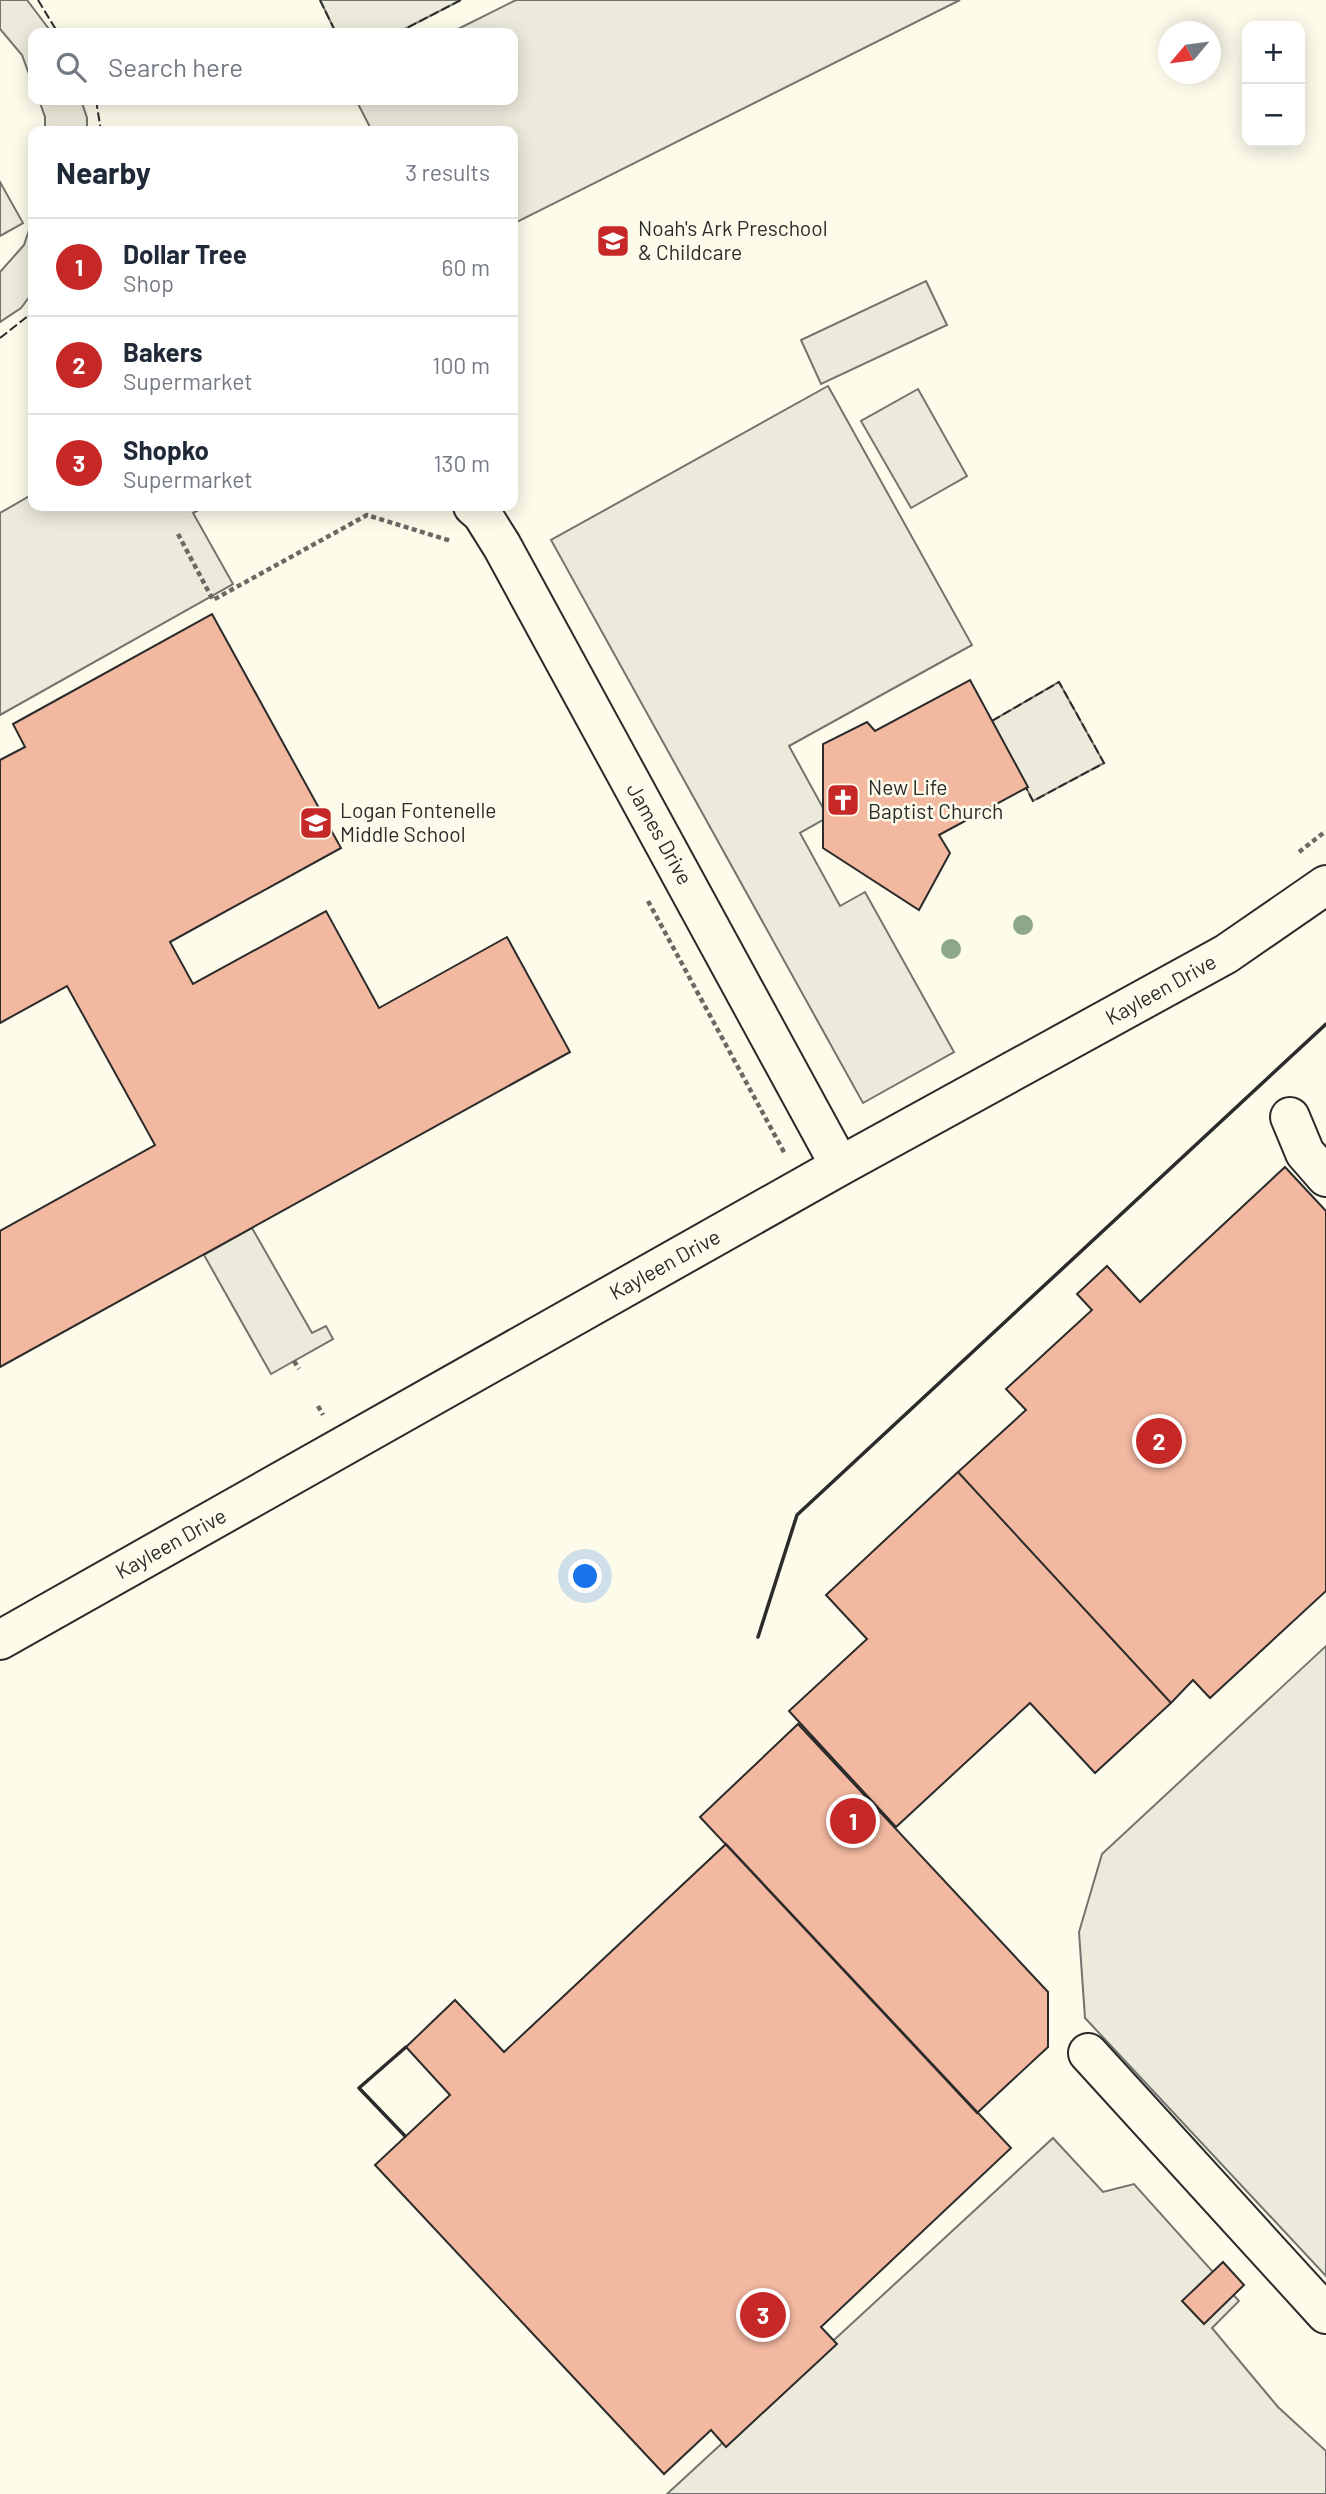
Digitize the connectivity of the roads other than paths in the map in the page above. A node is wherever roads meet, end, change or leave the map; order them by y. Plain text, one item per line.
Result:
1 (479, 511) edge
2 (1326, 885) edge
3 (1290, 1117) dead end
4 (840, 1166) junction
5 (1326, 1177) edge
6 (0, 1640) edge
7 (1088, 2053) dead end
8 (1326, 2314) edge

1 - 4 street, James Drive
2 - 4 street, Kayleen Drive
3 - 5 street
4 - 6 street, Kayleen Drive
7 - 8 street

